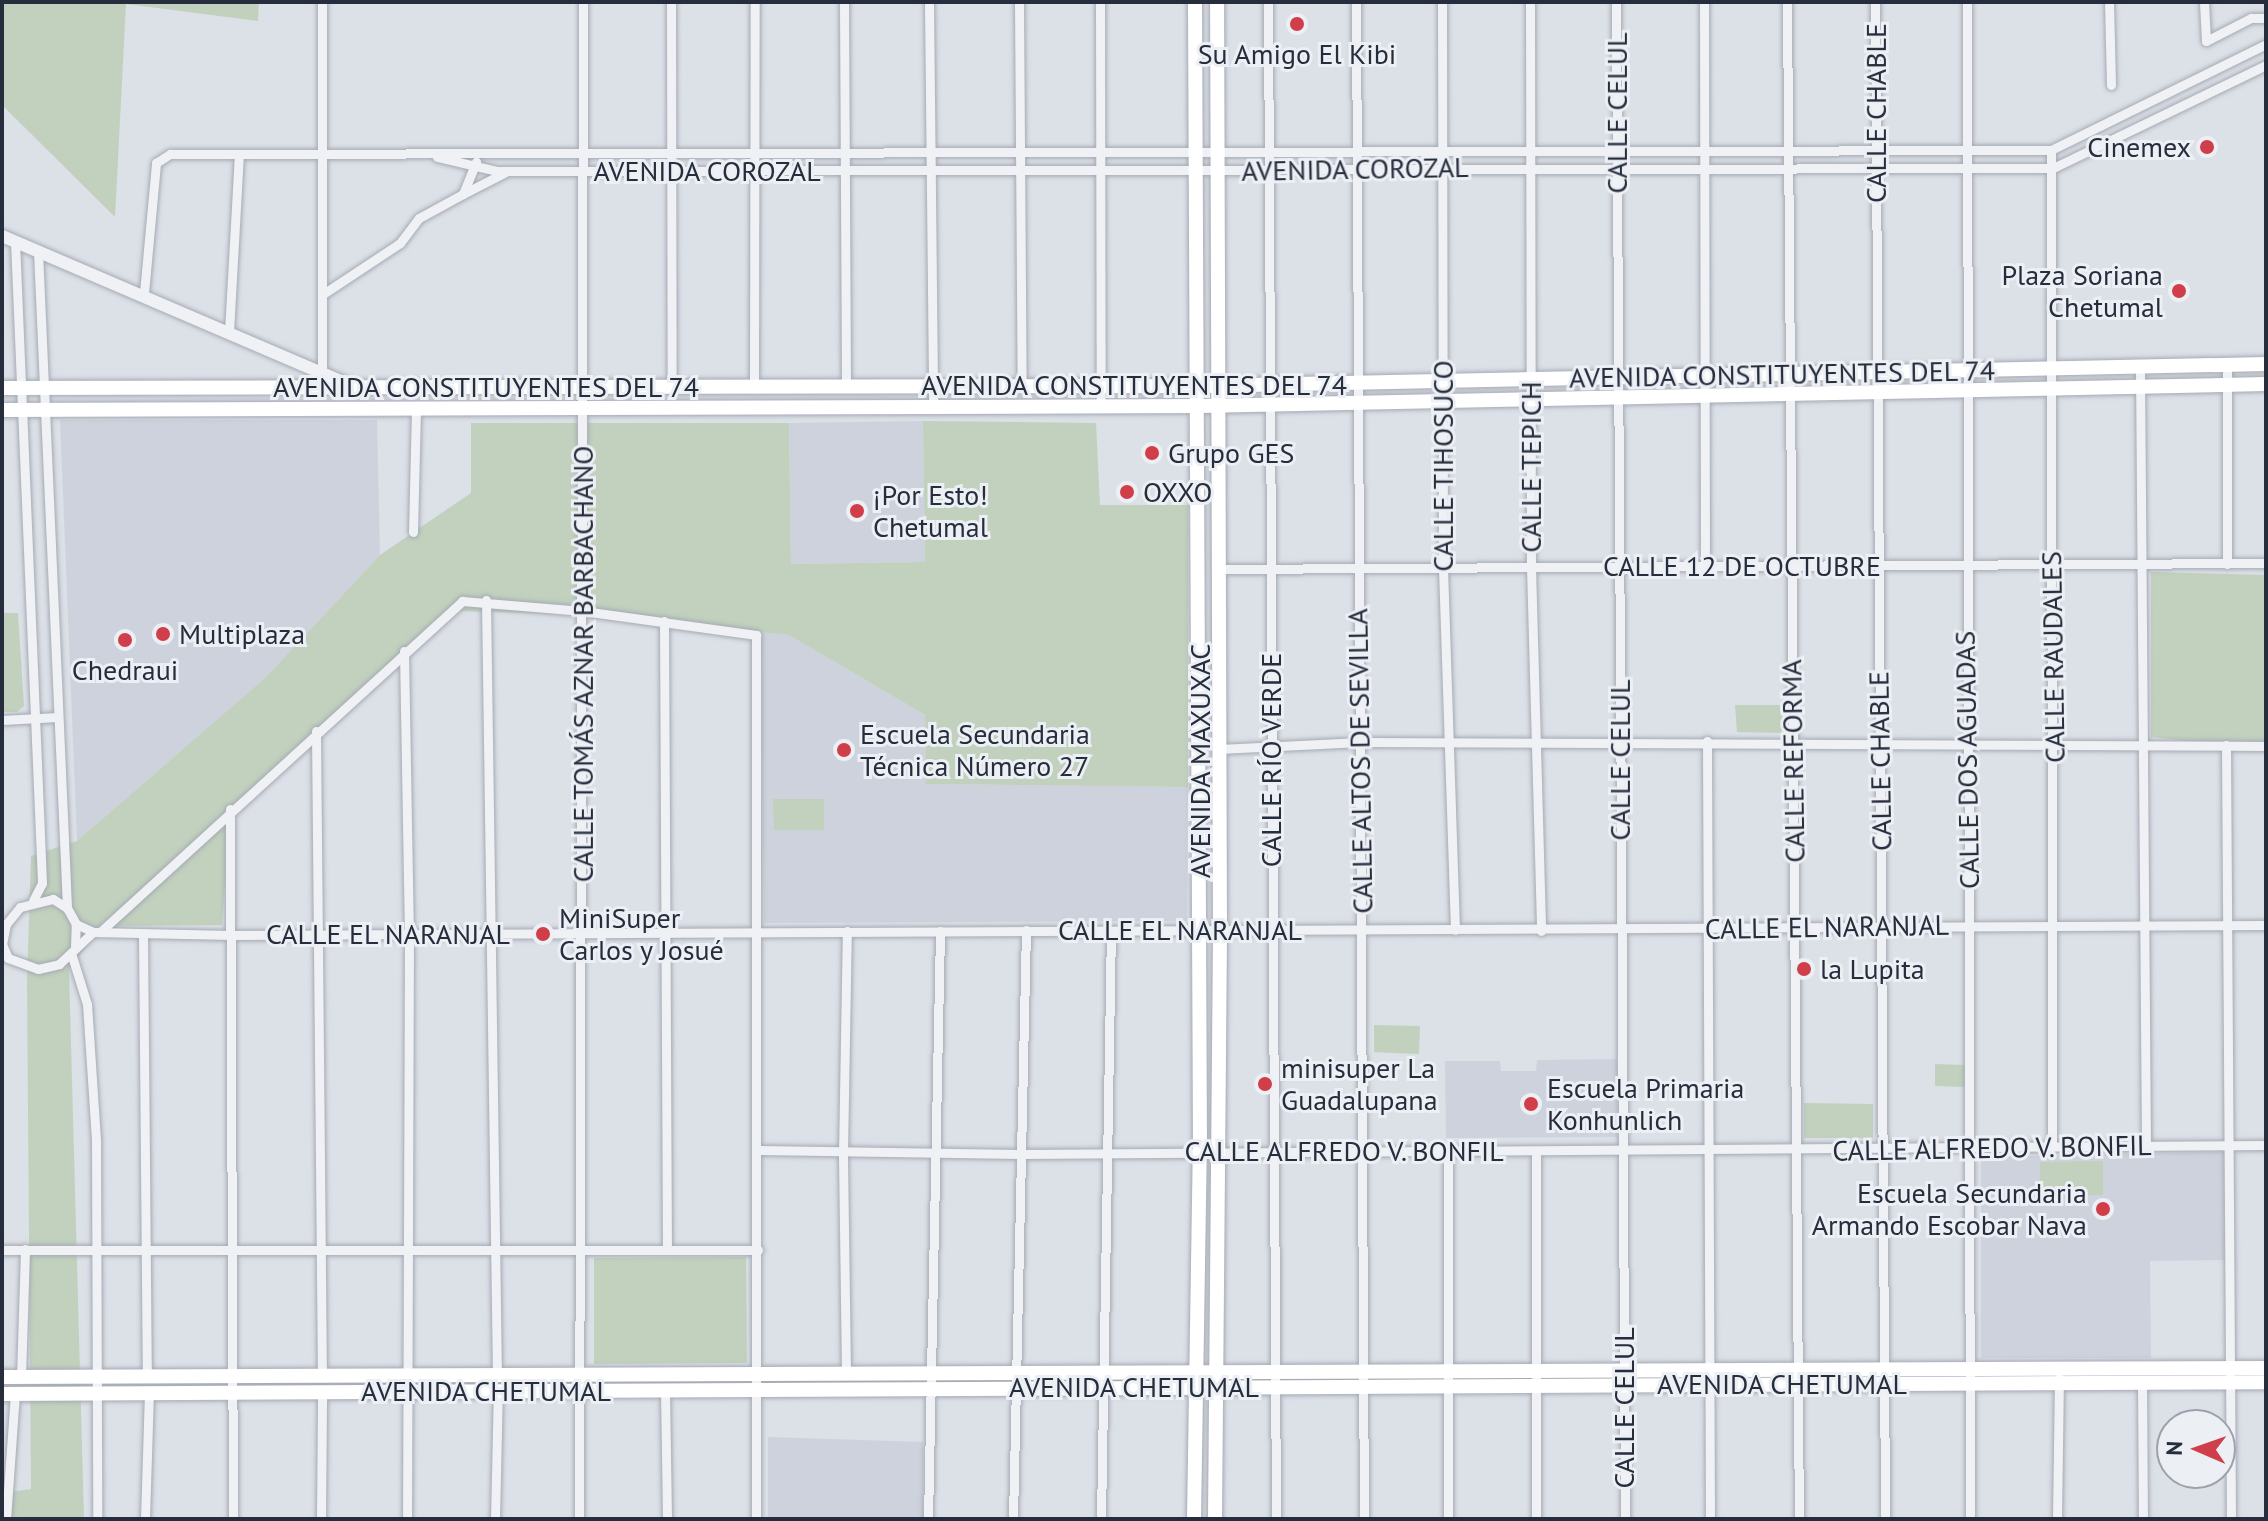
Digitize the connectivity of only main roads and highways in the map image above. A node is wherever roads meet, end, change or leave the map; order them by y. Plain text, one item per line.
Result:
1 (1195, 2) edge
2 (1217, 2) edge
3 (2266, 364) edge
4 (2266, 384) edge
5 (1199, 386) junction
6 (1218, 386) junction
7 (2, 388) edge
8 (1218, 405) junction
9 (1200, 406) junction
10 (2, 410) edge
11 (2266, 1368) edge
12 (1195, 1370) junction
13 (1217, 1370) junction
14 (2232, 1375) junction
15 (2, 1377) edge
16 (1709, 1377) junction
17 (2266, 1382) edge
18 (1195, 1386) junction
19 (1217, 1386) junction
20 (9, 1394) edge
21 (1194, 1519) edge
22 (1215, 1519) edge

1 - 5 main road, AVENIDA MAXUXAC
2 - 6 main road, AVENIDA MAXUXAC
3 - 6 main road, AVENIDA CONSTITUYENTES DEL 74
4 - 8 main road, AVENIDA CONSTITUYENTES DEL 74
5 - 6 main road, AVENIDA CONSTITUYENTES DEL 74
5 - 7 main road, AVENIDA CONSTITUYENTES DEL 74
5 - 9 main road, AVENIDA MAXUXAC
6 - 8 main road, AVENIDA MAXUXAC
8 - 9 main road, AVENIDA CONSTITUYENTES DEL 74
8 - 13 main road, AVENIDA MAXUXAC
9 - 10 main road, AVENIDA CONSTITUYENTES DEL 74
9 - 12 main road, AVENIDA MAXUXAC
11 - 14 main road, AVENIDA CHETUMAL
12 - 13 main road, AVENIDA CHETUMAL
12 - 15 main road, AVENIDA CHETUMAL
12 - 18 main road, AVENIDA MAXUXAC
13 - 16 main road, AVENIDA CHETUMAL
13 - 19 main road, AVENIDA MAXUXAC
14 - 16 main road, AVENIDA CHETUMAL
14 - 17 main road, AVENIDA CHETUMAL
16 - 19 main road, AVENIDA CHETUMAL
18 - 19 main road, AVENIDA CHETUMAL
18 - 20 main road, AVENIDA CHETUMAL
18 - 21 main road, AVENIDA MAXUXAC
19 - 22 main road, AVENIDA MAXUXAC

